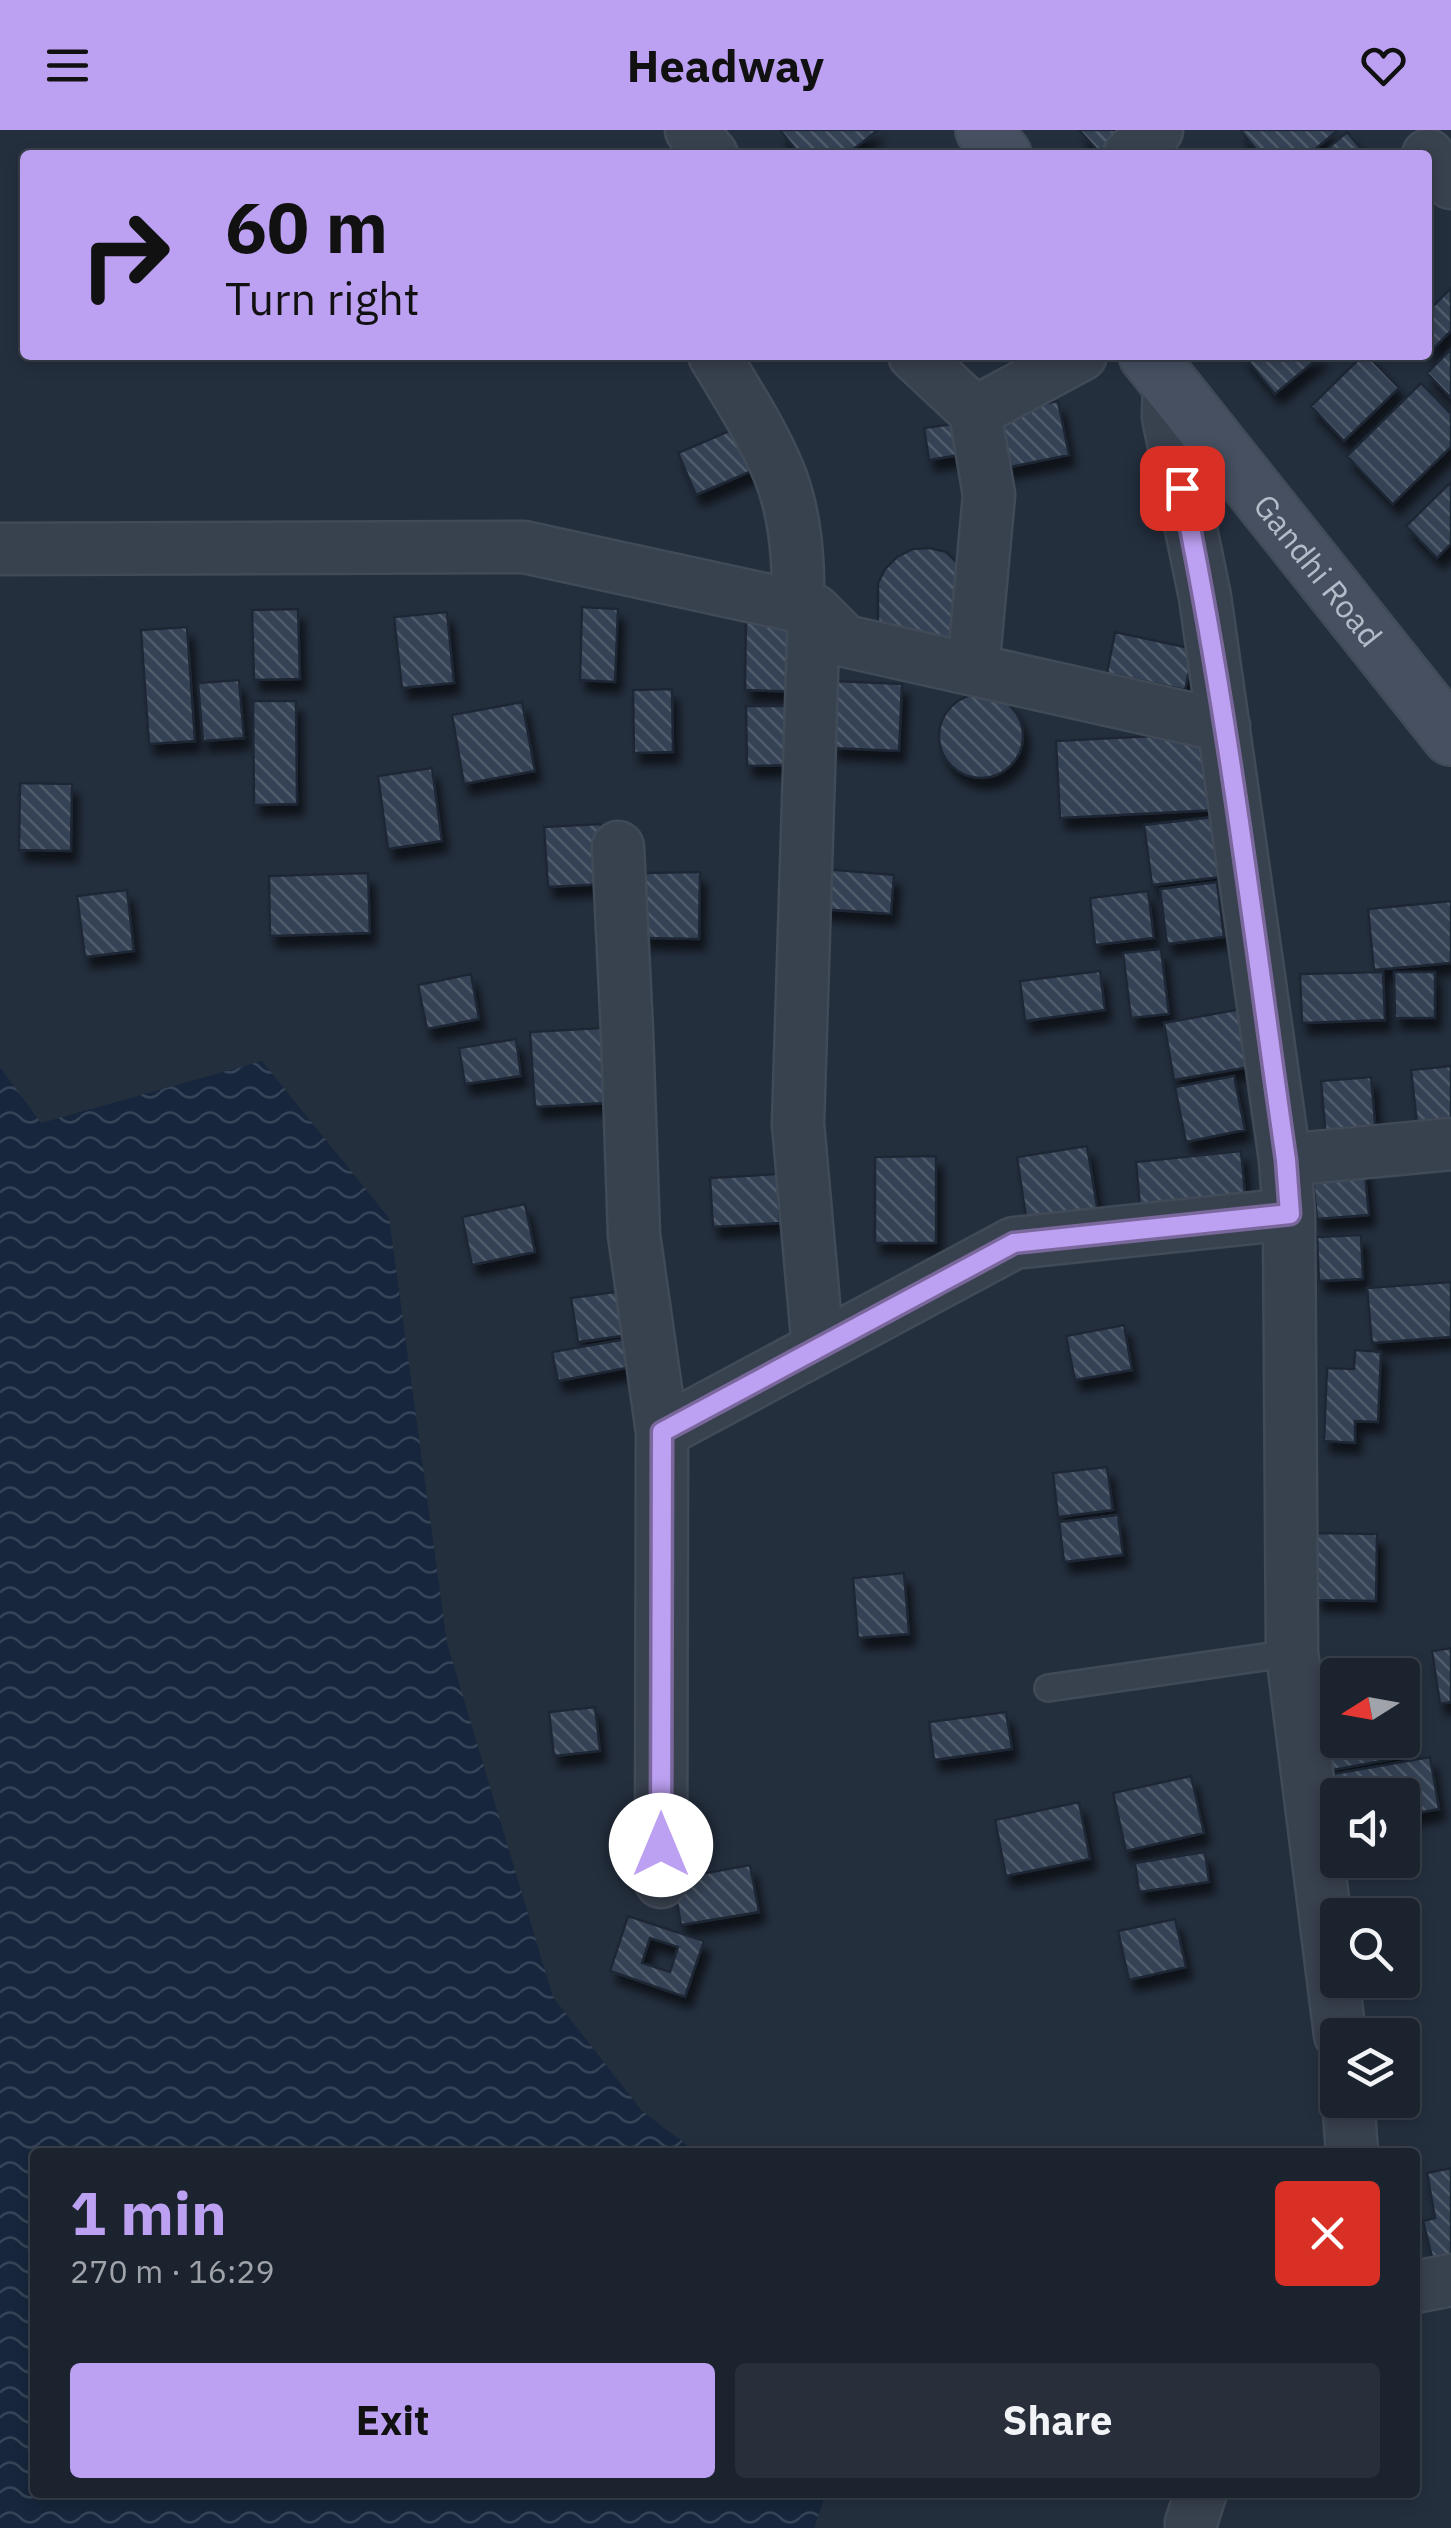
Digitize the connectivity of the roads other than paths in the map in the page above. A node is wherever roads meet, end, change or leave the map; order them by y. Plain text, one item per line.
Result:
1 (1156, 130) edge
2 (1406, 130) edge
3 (1134, 150) edge
4 (1423, 150) edge
5 (1432, 161) edge
6 (1451, 183) edge
7 (717, 360) edge
8 (919, 360) edge
9 (1071, 360) edge
10 (1158, 368) edge
11 (975, 412) junction
12 (0, 549) edge
13 (806, 609) junction
14 (973, 670) junction
15 (1224, 726) junction
16 (1451, 738) edge
17 (618, 847) dead end
18 (1451, 1144) edge
19 (1286, 1160) junction
20 (1290, 1214) junction
21 (818, 1348) junction
22 (662, 1432) junction
23 (1292, 1653) junction
24 (1048, 1688) dead end
25 (661, 1882) dead end
26 (1338, 2018) edge
27 (1349, 2118) edge
28 (1352, 2148) edge
29 (1451, 2280) edge
30 (1420, 2285) edge
31 (1199, 2498) edge
32 (1191, 2528) edge

1 - 3 street
2 - 4 street
5 - 6 street
7 - 13 street
8 - 11 street
9 - 11 street
10 - 15 street
10 - 16 main road, Gandhi Road
11 - 14 street
12 - 13 street
13 - 14 street
13 - 21 street
14 - 15 street
15 - 19 street
17 - 22 street
18 - 19 street
19 - 20 street
20 - 21 street
20 - 23 street
21 - 22 street
22 - 25 street
23 - 24 lane
23 - 26 street
27 - 28 street
29 - 30 street
31 - 32 street

